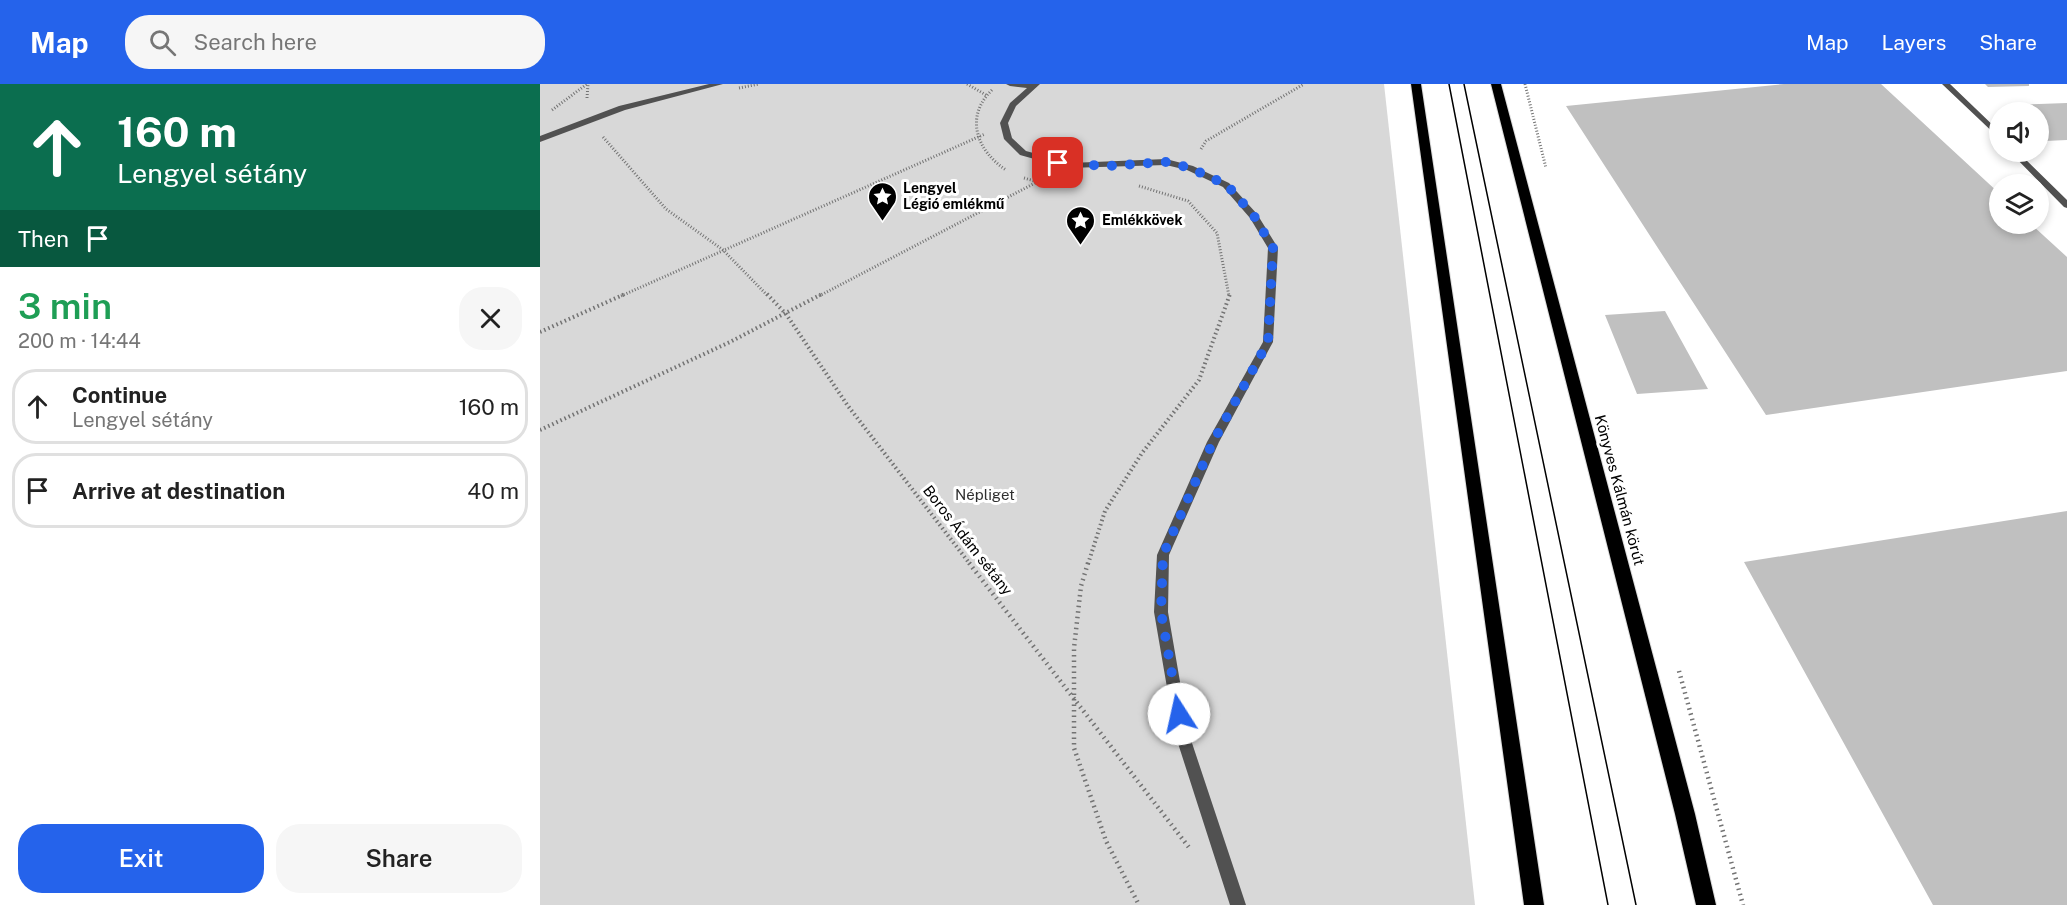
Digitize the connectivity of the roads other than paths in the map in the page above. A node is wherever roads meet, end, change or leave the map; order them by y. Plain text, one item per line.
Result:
1 (719, 84) edge
2 (1010, 84) edge
3 (1416, 84) edge
4 (1496, 84) edge
5 (1946, 84) edge
6 (1035, 85) edge
7 (1989, 126) edge
8 (540, 140) edge
9 (2024, 162) edge
10 (2067, 205) edge
11 (1238, 905) edge
12 (1534, 905) edge
13 (1706, 905) edge

1 - 8 lane
2 - 6 lane
3 - 12 main road
4 - 13 main road, Könyves Kálmán körút
5 - 7 lane
6 - 11 lane
9 - 10 lane

